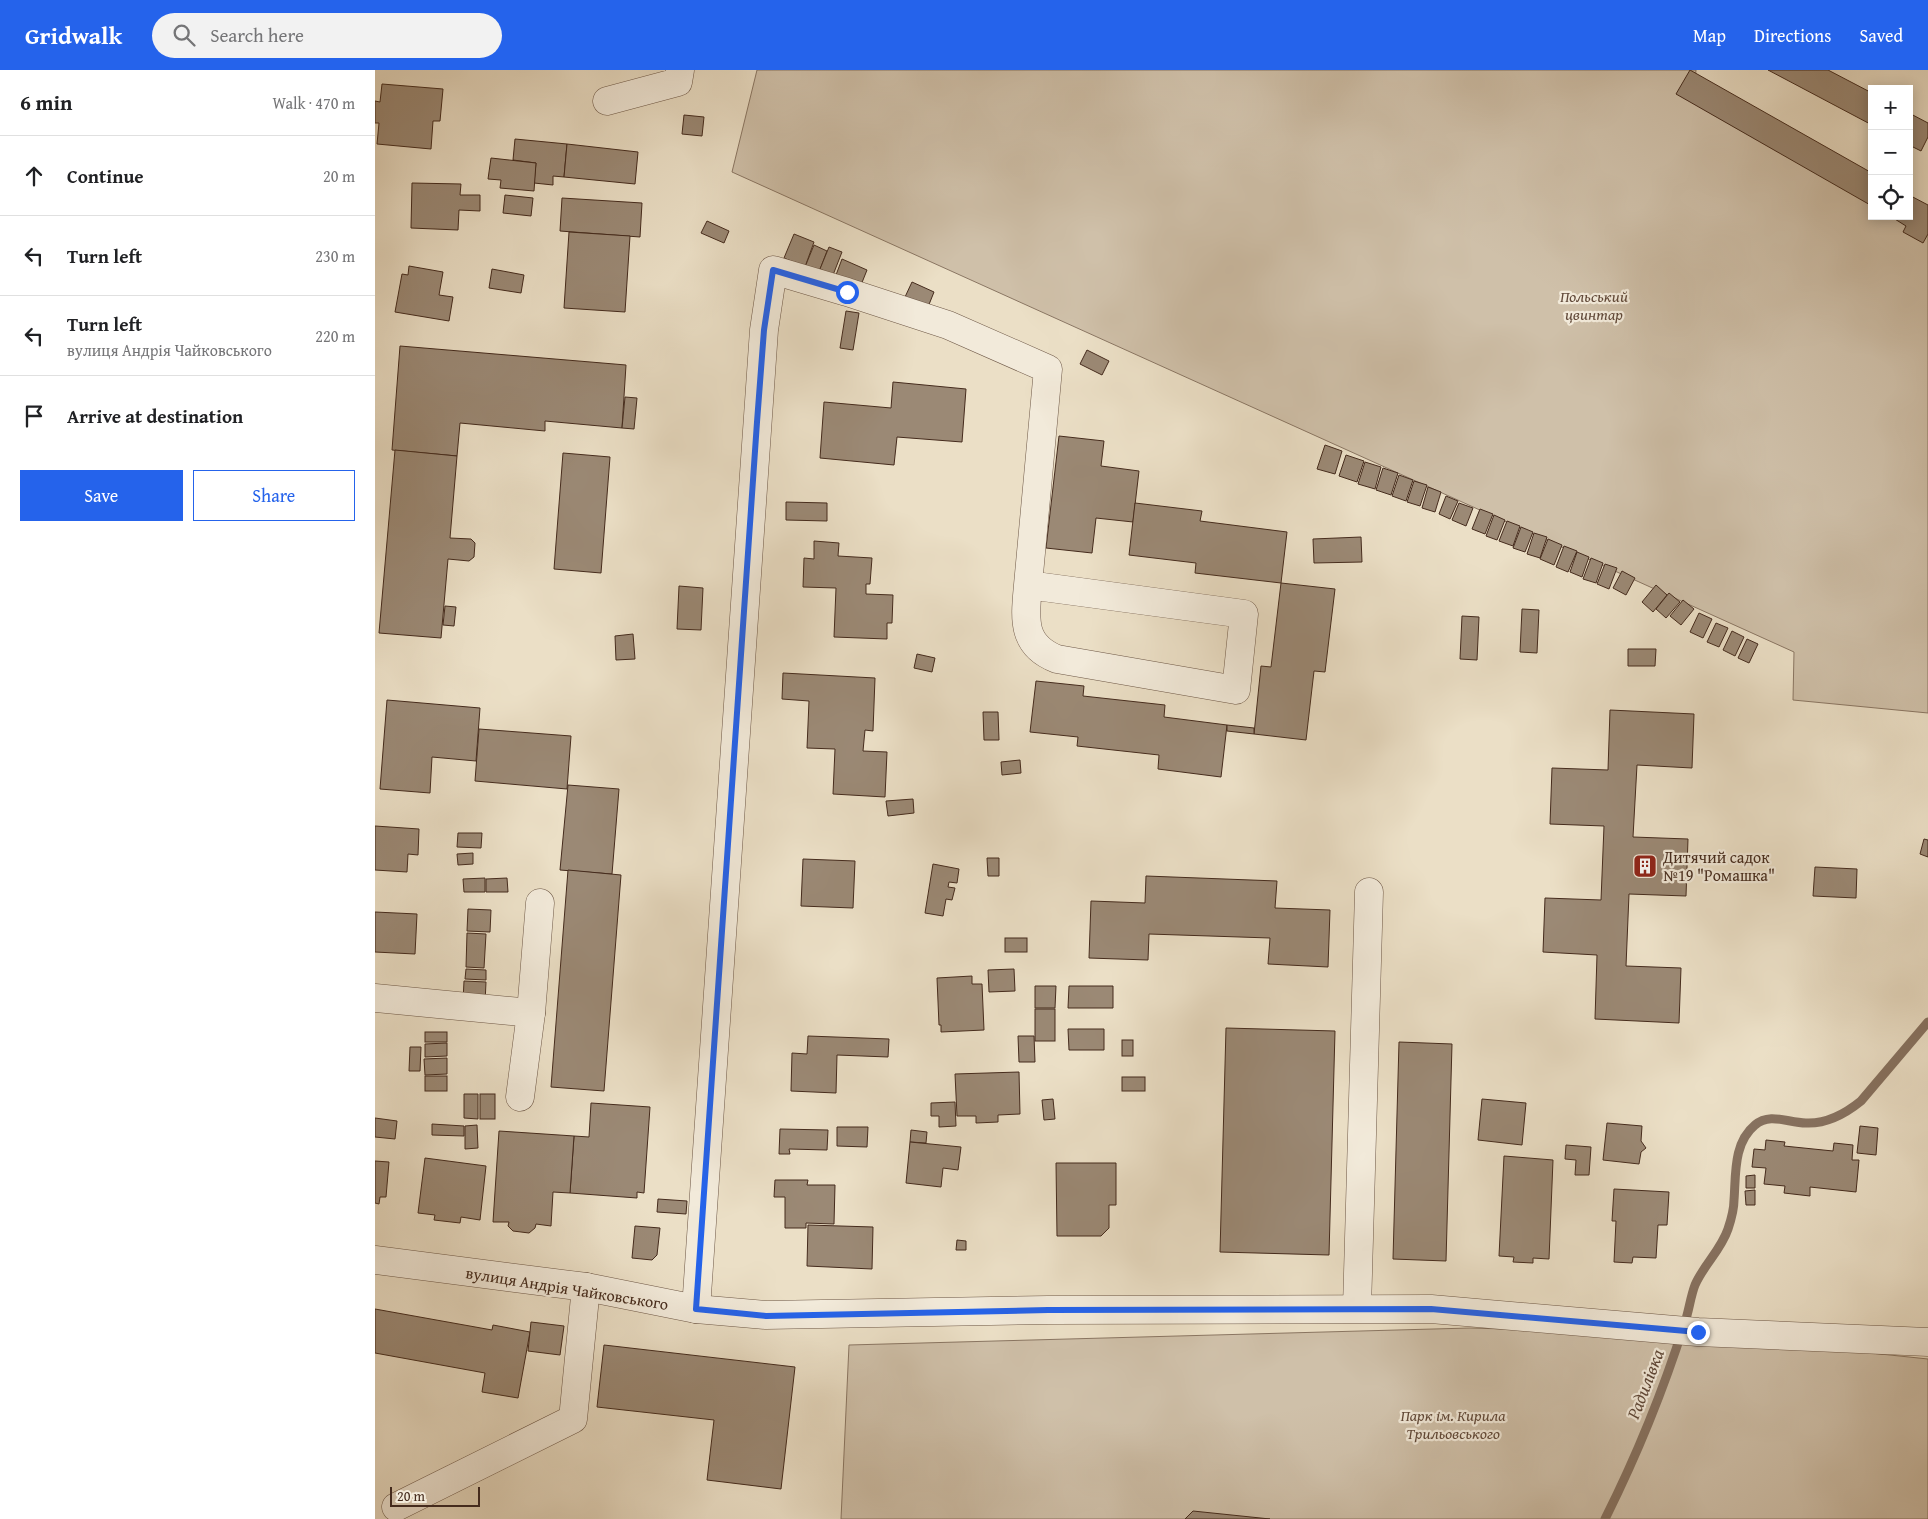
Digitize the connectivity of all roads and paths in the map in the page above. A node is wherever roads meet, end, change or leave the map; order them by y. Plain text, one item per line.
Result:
1 (680, 70) edge
2 (607, 101) dead end
3 (1028, 585) junction
4 (1369, 892) dead end
5 (540, 903) dead end
6 (375, 998) edge
7 (531, 1013) junction
8 (520, 1097) dead end
9 (375, 1260) edge
10 (585, 1287) junction
11 (1357, 1308) junction
12 (696, 1309) junction
13 (1928, 1342) edge
14 (396, 1507) dead end

1 - 2 street
3 - 3 street
3 - 12 street
4 - 11 street
5 - 7 street
6 - 7 street
7 - 8 street
9 - 10 street, вулиця Андрія Чайковського
10 - 12 street, вулиця Андрія Чайковського
10 - 14 street
11 - 12 street, вулиця Андрія Чайковського
11 - 13 street, вулиця Андрія Чайковського

